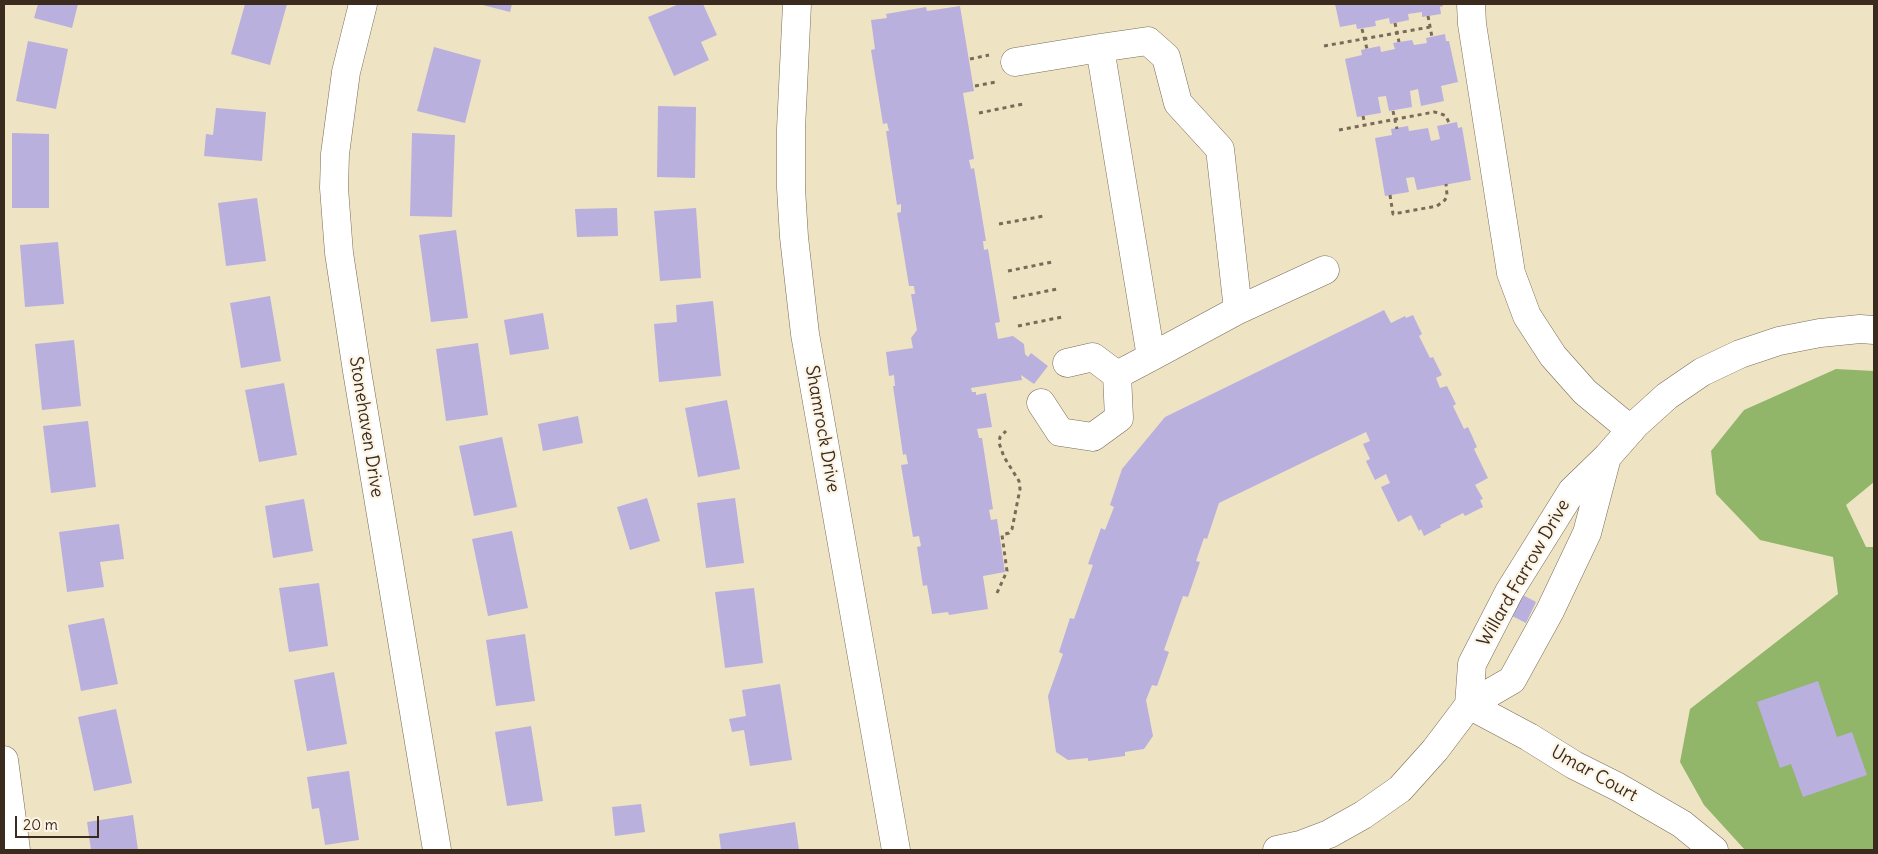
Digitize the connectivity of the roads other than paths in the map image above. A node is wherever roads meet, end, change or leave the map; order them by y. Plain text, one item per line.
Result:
1 (363, 4) edge
2 (797, 4) edge
3 (1471, 4) edge
4 (1100, 48) junction
5 (1015, 62) dead end
6 (1325, 270) dead end
7 (1238, 310) junction
8 (1874, 330) edge
9 (1151, 357) junction
10 (1067, 362) dead end
11 (1118, 375) junction
12 (1041, 403) dead end
13 (1630, 430) junction
14 (1608, 457) junction
15 (1469, 705) junction
16 (4, 760) edge
17 (16, 850) edge
18 (437, 850) edge
19 (896, 850) edge
20 (1277, 850) edge
21 (1714, 850) edge

1 - 18 street, Stonehaven Drive
2 - 19 street, Shamrock Drive
3 - 13 street
4 - 5 street
4 - 7 street
4 - 9 street
6 - 7 street
7 - 9 street
8 - 13 street, Willard Farrow Drive
9 - 11 street
10 - 11 street
11 - 12 street
13 - 14 street, Willard Farrow Drive
14 - 15 street, Willard Farrow Drive
14 - 15 street, Willard Farrow Drive
15 - 20 street, Willard Farrow Drive
15 - 21 street, Umar Court
16 - 17 street

